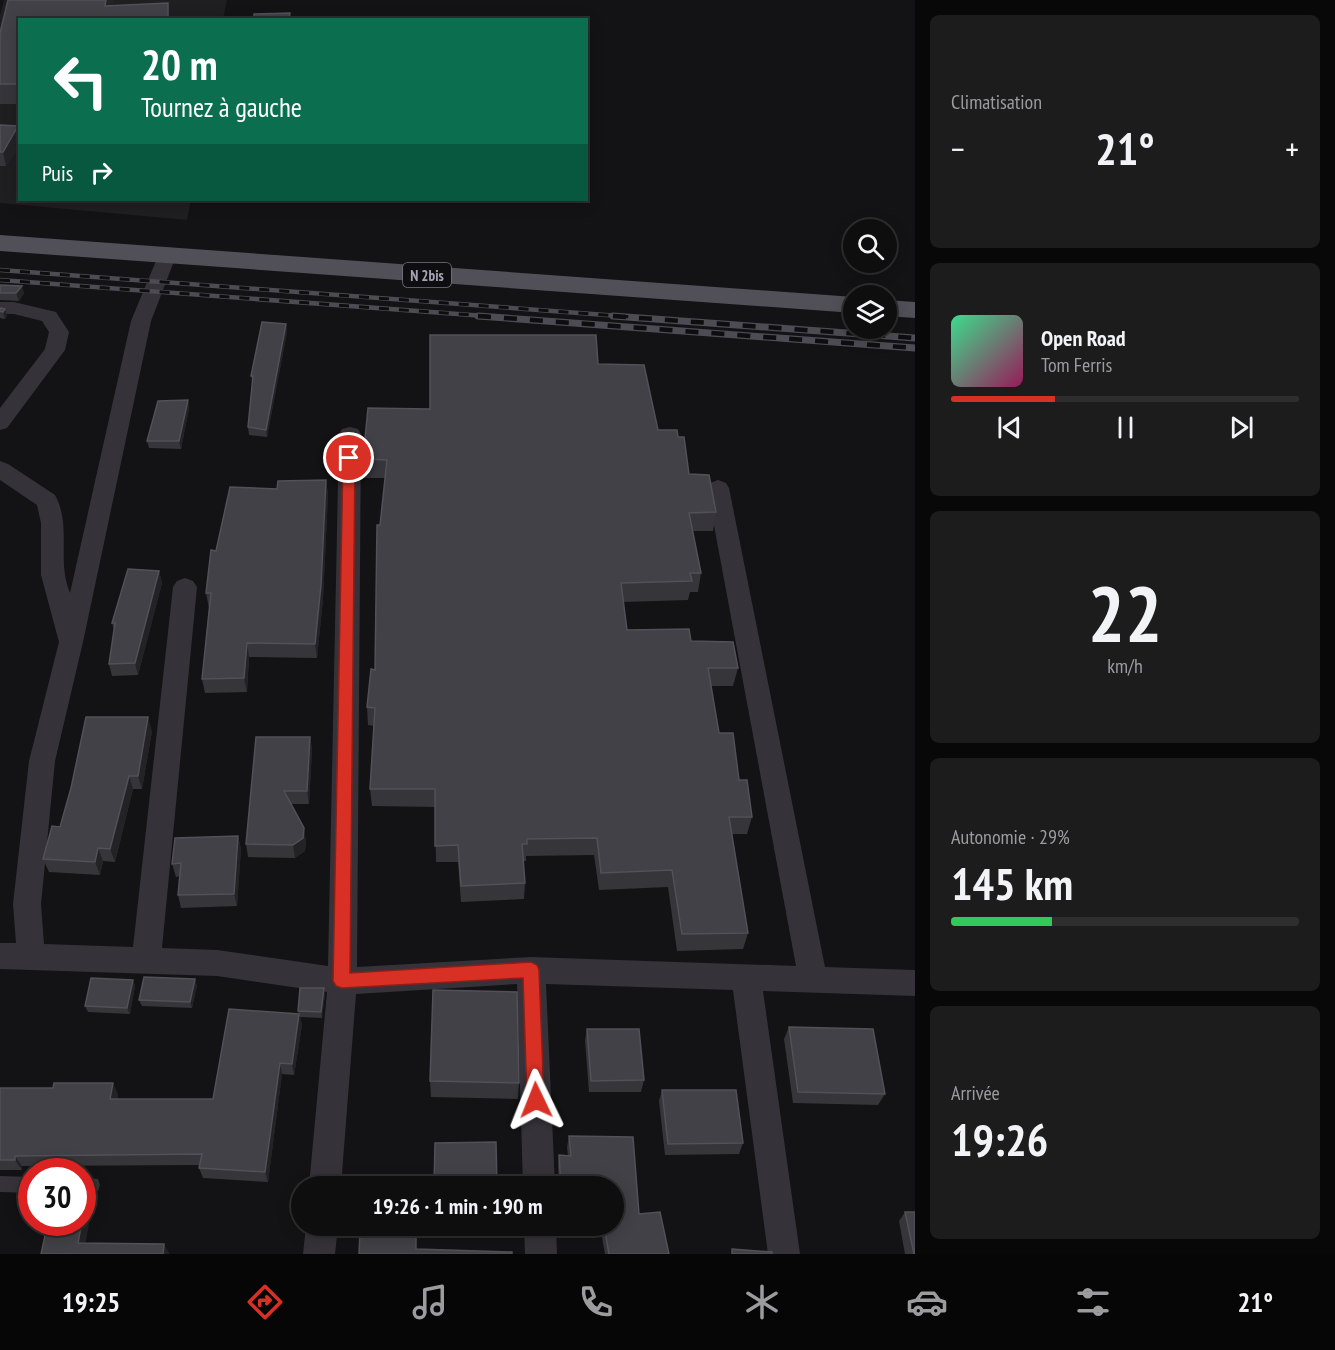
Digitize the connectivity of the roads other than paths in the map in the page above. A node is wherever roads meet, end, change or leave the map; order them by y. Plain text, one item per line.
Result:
1 (0, 243) edge
2 (167, 256) junction
3 (843, 305) edge
4 (0, 308) edge
5 (897, 309) edge
6 (915, 310) edge
7 (0, 423) edge
8 (350, 434) dead end
9 (0, 469) edge
10 (718, 488) dead end
11 (185, 587) dead end
12 (71, 642) junction
13 (0, 956) edge
14 (31, 957) junction
15 (146, 962) junction
16 (531, 970) junction
17 (746, 977) junction
18 (813, 980) junction
19 (342, 981) junction
20 (915, 983) edge
21 (326, 1176) edge
22 (539, 1176) edge
23 (0, 1184) edge
24 (18, 1185) edge
25 (321, 1236) edge
26 (540, 1236) edge
27 (319, 1254) edge
28 (541, 1254) edge
29 (784, 1254) edge

1 - 2 main road, N 2bis
2 - 3 main road, N 2bis
2 - 12 street
4 - 7 street
5 - 6 main road
8 - 19 street
9 - 12 street
10 - 18 street
11 - 15 street
12 - 14 street
13 - 14 street
14 - 15 street
15 - 19 street
16 - 17 street
16 - 19 street
16 - 22 street
17 - 18 street
17 - 29 street
18 - 20 street
19 - 21 street
23 - 24 lane
25 - 27 street
26 - 28 street

